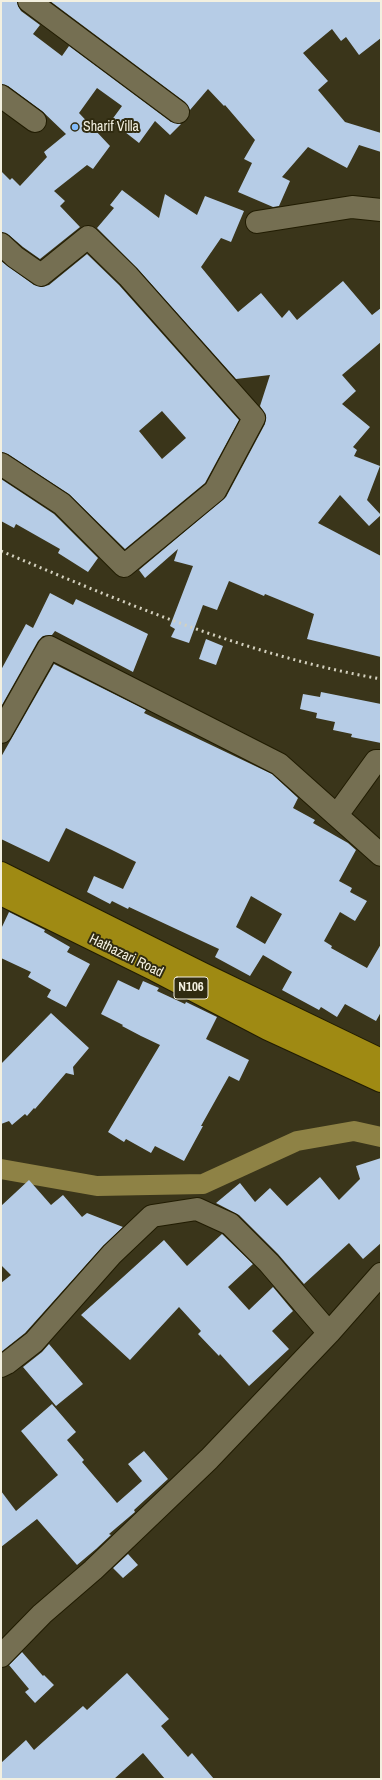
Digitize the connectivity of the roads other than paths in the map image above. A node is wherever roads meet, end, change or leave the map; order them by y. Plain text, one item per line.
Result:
1 (29, 1) edge
2 (1, 96) edge
3 (178, 112) dead end
4 (34, 120) dead end
5 (381, 210) edge
6 (257, 222) dead end
7 (1, 244) edge
8 (1, 464) edge
9 (1, 732) edge
10 (381, 761) edge
11 (337, 815) junction
12 (381, 855) edge
13 (1, 874) edge
14 (1, 894) edge
15 (381, 1060) edge
16 (381, 1081) edge
17 (381, 1274) edge
18 (329, 1333) junction
19 (1, 1366) edge
20 (1, 1656) edge

1 - 3 street
2 - 4 street
5 - 6 street
7 - 8 street
9 - 11 street
10 - 11 street
11 - 12 street
13 - 15 highway, Hathazari Road / N106
14 - 16 highway, Hathazari Road / N106
17 - 18 street
18 - 19 street
18 - 20 street

